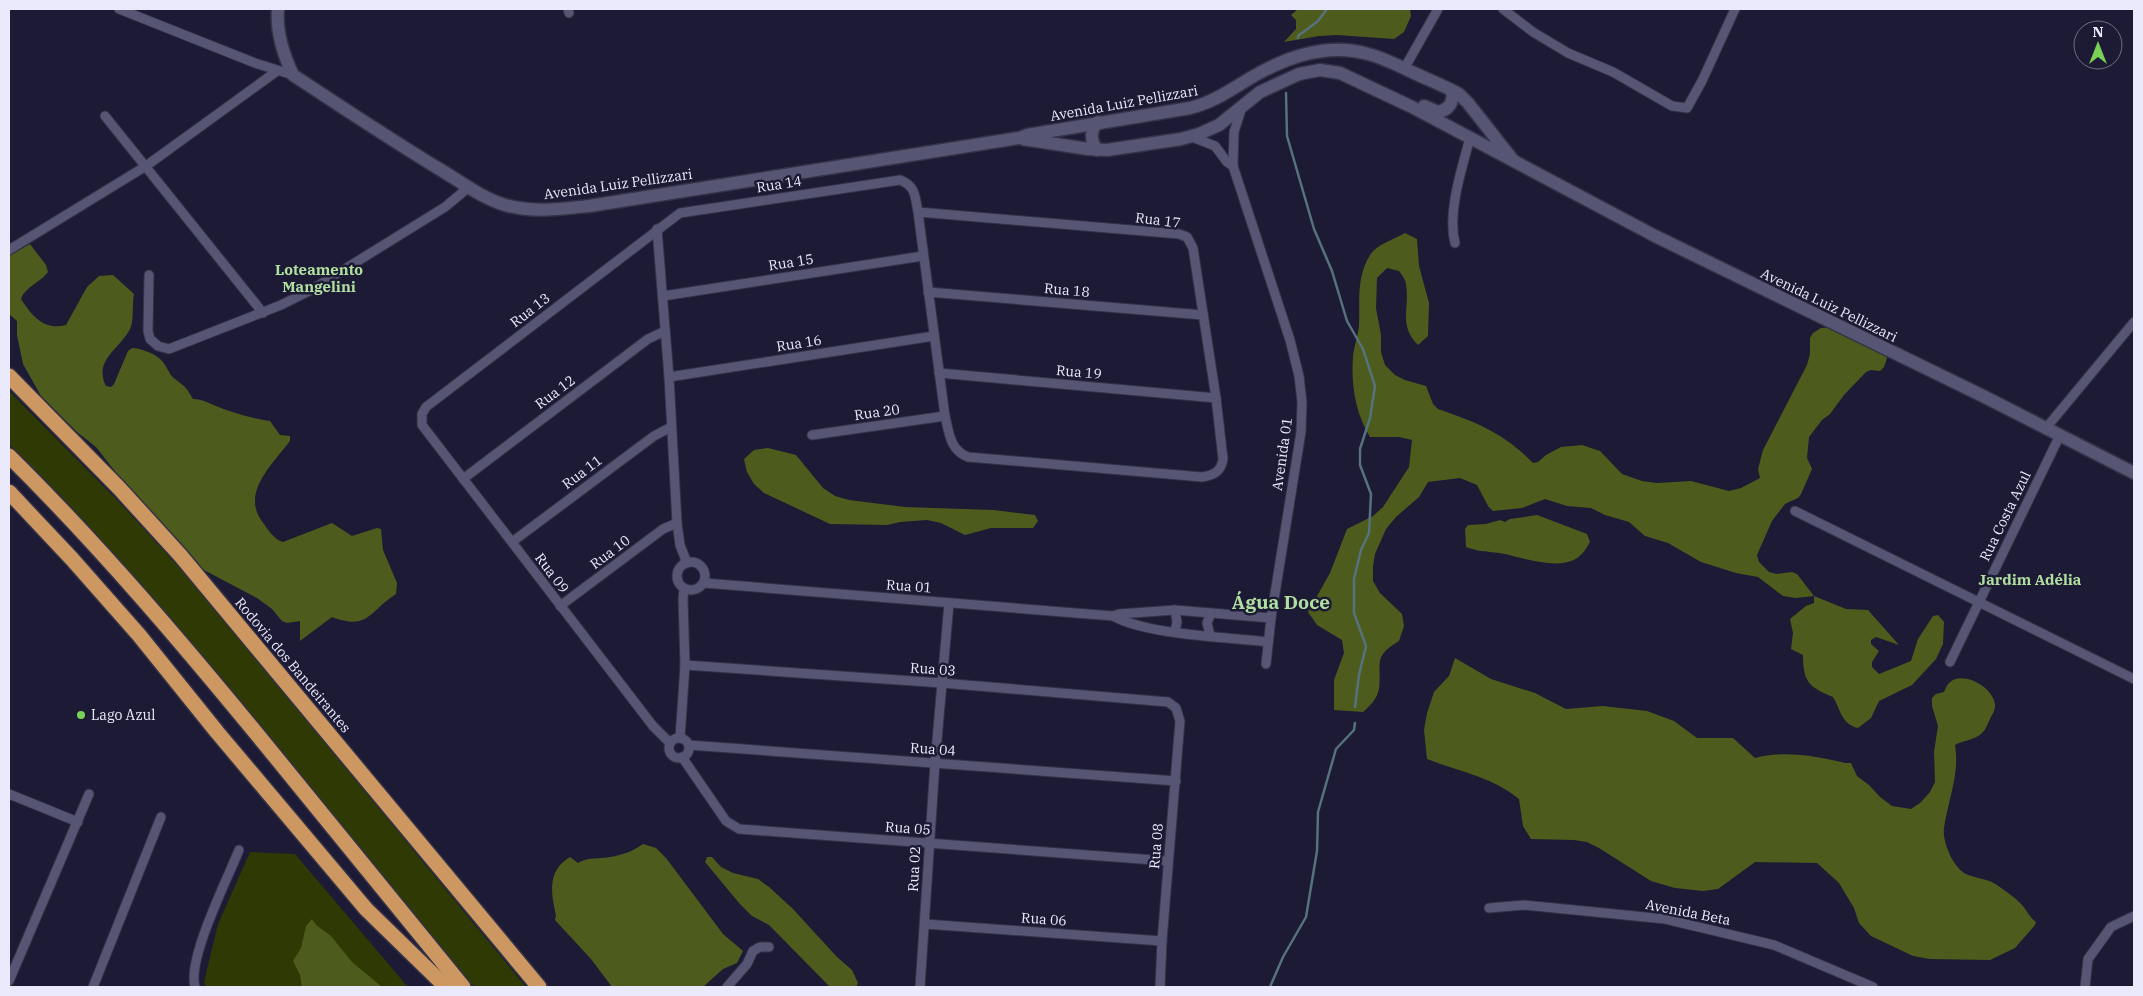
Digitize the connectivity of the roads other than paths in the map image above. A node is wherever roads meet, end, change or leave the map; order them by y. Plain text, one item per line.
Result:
1 (119, 9) edge
2 (278, 9) edge
3 (1438, 9) edge
4 (1503, 9) edge
5 (1735, 9) edge
6 (1404, 68) junction
7 (277, 71) junction
8 (293, 75) junction
9 (1452, 91) junction
10 (1242, 107) junction
11 (1412, 107) junction
12 (105, 116) dead end
13 (1098, 122) junction
14 (1190, 136) junction
15 (1019, 138) junction
16 (1470, 138) junction
17 (1097, 150) junction
18 (1512, 159) junction
19 (146, 166) junction
20 (1233, 166) junction
21 (469, 187) junction
22 (918, 212) junction
23 (657, 229) junction
24 (1455, 243) dead end
25 (9, 250) edge
26 (923, 256) junction
27 (149, 276) dead end
28 (928, 292) junction
29 (663, 296) junction
30 (263, 313) junction
31 (1203, 315) junction
32 (2134, 322) edge
33 (666, 331) junction
34 (934, 336) junction
35 (939, 374) junction
36 (9, 376) edge
37 (669, 377) junction
38 (1216, 398) junction
39 (422, 414) joint
40 (945, 416) junction
41 (671, 427) junction
42 (2046, 428) junction
43 (812, 435) dead end
44 (2060, 435) junction
45 (9, 456) edge
46 (2134, 473) edge
47 (463, 479) junction
48 (9, 492) edge
49 (1795, 511) dead end
50 (677, 523) junction
51 (512, 542) junction
52 (687, 563) junction
53 (704, 583) junction
54 (684, 589) junction
55 (1978, 602) junction
56 (949, 603) junction
57 (560, 606) junction
58 (1175, 610) junction
59 (1150, 611) junction
60 (1211, 613) junction
61 (1113, 616) junction
62 (1270, 618) junction
63 (1150, 628) junction
64 (1175, 631) junction
65 (1210, 635) junction
66 (1268, 642) junction
67 (1950, 662) dead end
68 (1266, 664) dead end
69 (685, 665) junction
70 (2134, 679) edge
71 (942, 683) junction
72 (1176, 708) joint
73 (680, 738) junction
74 (670, 743) junction
75 (689, 745) junction
76 (682, 757) junction
77 (934, 763) junction
78 (1176, 781) junction
79 (9, 794) edge
80 (89, 794) dead end
81 (161, 817) dead end
82 (78, 822) junction
83 (929, 844) junction
84 (239, 850) dead end
85 (1168, 861) junction
86 (1489, 908) dead end
87 (2134, 916) edge
88 (924, 924) junction
89 (1162, 941) junction
90 (769, 946) dead end
91 (9, 981) edge
92 (93, 987) edge
93 (195, 987) edge
94 (446, 987) edge
95 (463, 987) edge
96 (539, 987) edge
97 (727, 987) edge
98 (920, 987) edge
99 (1160, 987) edge
100 (1873, 987) edge
101 (2085, 987) edge

1 - 7 street
2 - 8 main road
3 - 6 street
4 - 5 street
6 - 9 main road, Avenida Luiz Pellizzari
6 - 13 main road, Avenida Luiz Pellizzari
7 - 8 street
7 - 19 street
8 - 21 main road, Avenida Luiz Pellizzari
9 - 11 main road
9 - 18 main road, Avenida Luiz Pellizzari
10 - 11 main road, Avenida Luiz Pellizzari
10 - 14 main road, Avenida Luiz Pellizzari
10 - 20 street, Avenida 01
11 - 16 main road, Avenida Luiz Pellizzari
12 - 19 street
13 - 15 main road, Avenida Luiz Pellizzari
13 - 17 main road
14 - 17 main road, Avenida Luiz Pellizzari
14 - 20 street, Avenida 01
15 - 17 main road, Avenida Luiz Pellizzari
15 - 21 main road, Avenida Luiz Pellizzari
16 - 18 main road, Avenida Luiz Pellizzari
16 - 24 street
18 - 42 main road, Avenida Luiz Pellizzari
19 - 25 street
19 - 30 street
20 - 62 street, Avenida 01
21 - 30 street
22 - 23 street, Rua 14
22 - 26 street
22 - 31 street, Rua 17
23 - 29 street
23 - 39 street, Rua 13
26 - 28 street
26 - 29 street, Rua 15
27 - 30 street
28 - 31 street, Rua 18
28 - 34 street
29 - 33 street
31 - 38 street, Rua 17
32 - 42 street
33 - 37 street
33 - 47 street, Rua 12
34 - 35 street
34 - 37 street, Rua 16
35 - 38 street, Rua 19
35 - 40 street
36 - 96 highway, Rodovia dos Bandeirantes
37 - 41 street
38 - 40 street, Rua 17
39 - 47 street, Rua 09
40 - 43 street, Rua 20
41 - 50 street
41 - 51 street, Rua 11
42 - 44 main road, Avenida Luiz Pellizzari
44 - 46 main road, Avenida Luiz Pellizzari
44 - 55 street, Rua Costa Azul
45 - 95 highway
47 - 51 street, Rua 09
48 - 94 highway
49 - 55 street
50 - 52 street
50 - 57 street, Rua 10
51 - 57 street, Rua 09
52 - 53 street
52 - 54 street
53 - 54 street
53 - 56 street, Rua 01
54 - 69 street
55 - 67 street, Rua Costa Azul
55 - 70 street
56 - 61 street, Rua 01
56 - 71 street, Rua 02
57 - 74 street, Rua 09
58 - 59 street
58 - 60 street
58 - 64 street
59 - 61 street
59 - 63 street
60 - 62 street
60 - 65 street
61 - 63 street
62 - 66 street, Avenida 01
63 - 64 street
64 - 65 street
65 - 66 street
66 - 68 street, Avenida 01
69 - 71 street, Rua 03
69 - 73 street
71 - 72 street, Rua 03
71 - 77 street, Rua 02
72 - 78 street, Rua 08
73 - 74 street
73 - 75 street
74 - 76 street
75 - 76 street
75 - 77 street, Rua 04
76 - 83 street, Rua 05
77 - 78 street, Rua 04
77 - 83 street, Rua 02
78 - 85 street, Rua 08
79 - 82 street
80 - 82 street
81 - 92 street
82 - 91 street
83 - 85 street, Rua 05
83 - 88 street, Rua 02
84 - 93 street
85 - 89 street, Rua 08
86 - 100 street, Avenida Beta
87 - 101 street
88 - 89 street, Rua 06
88 - 98 street, Rua 02
89 - 99 street, Rua 08
90 - 97 street

